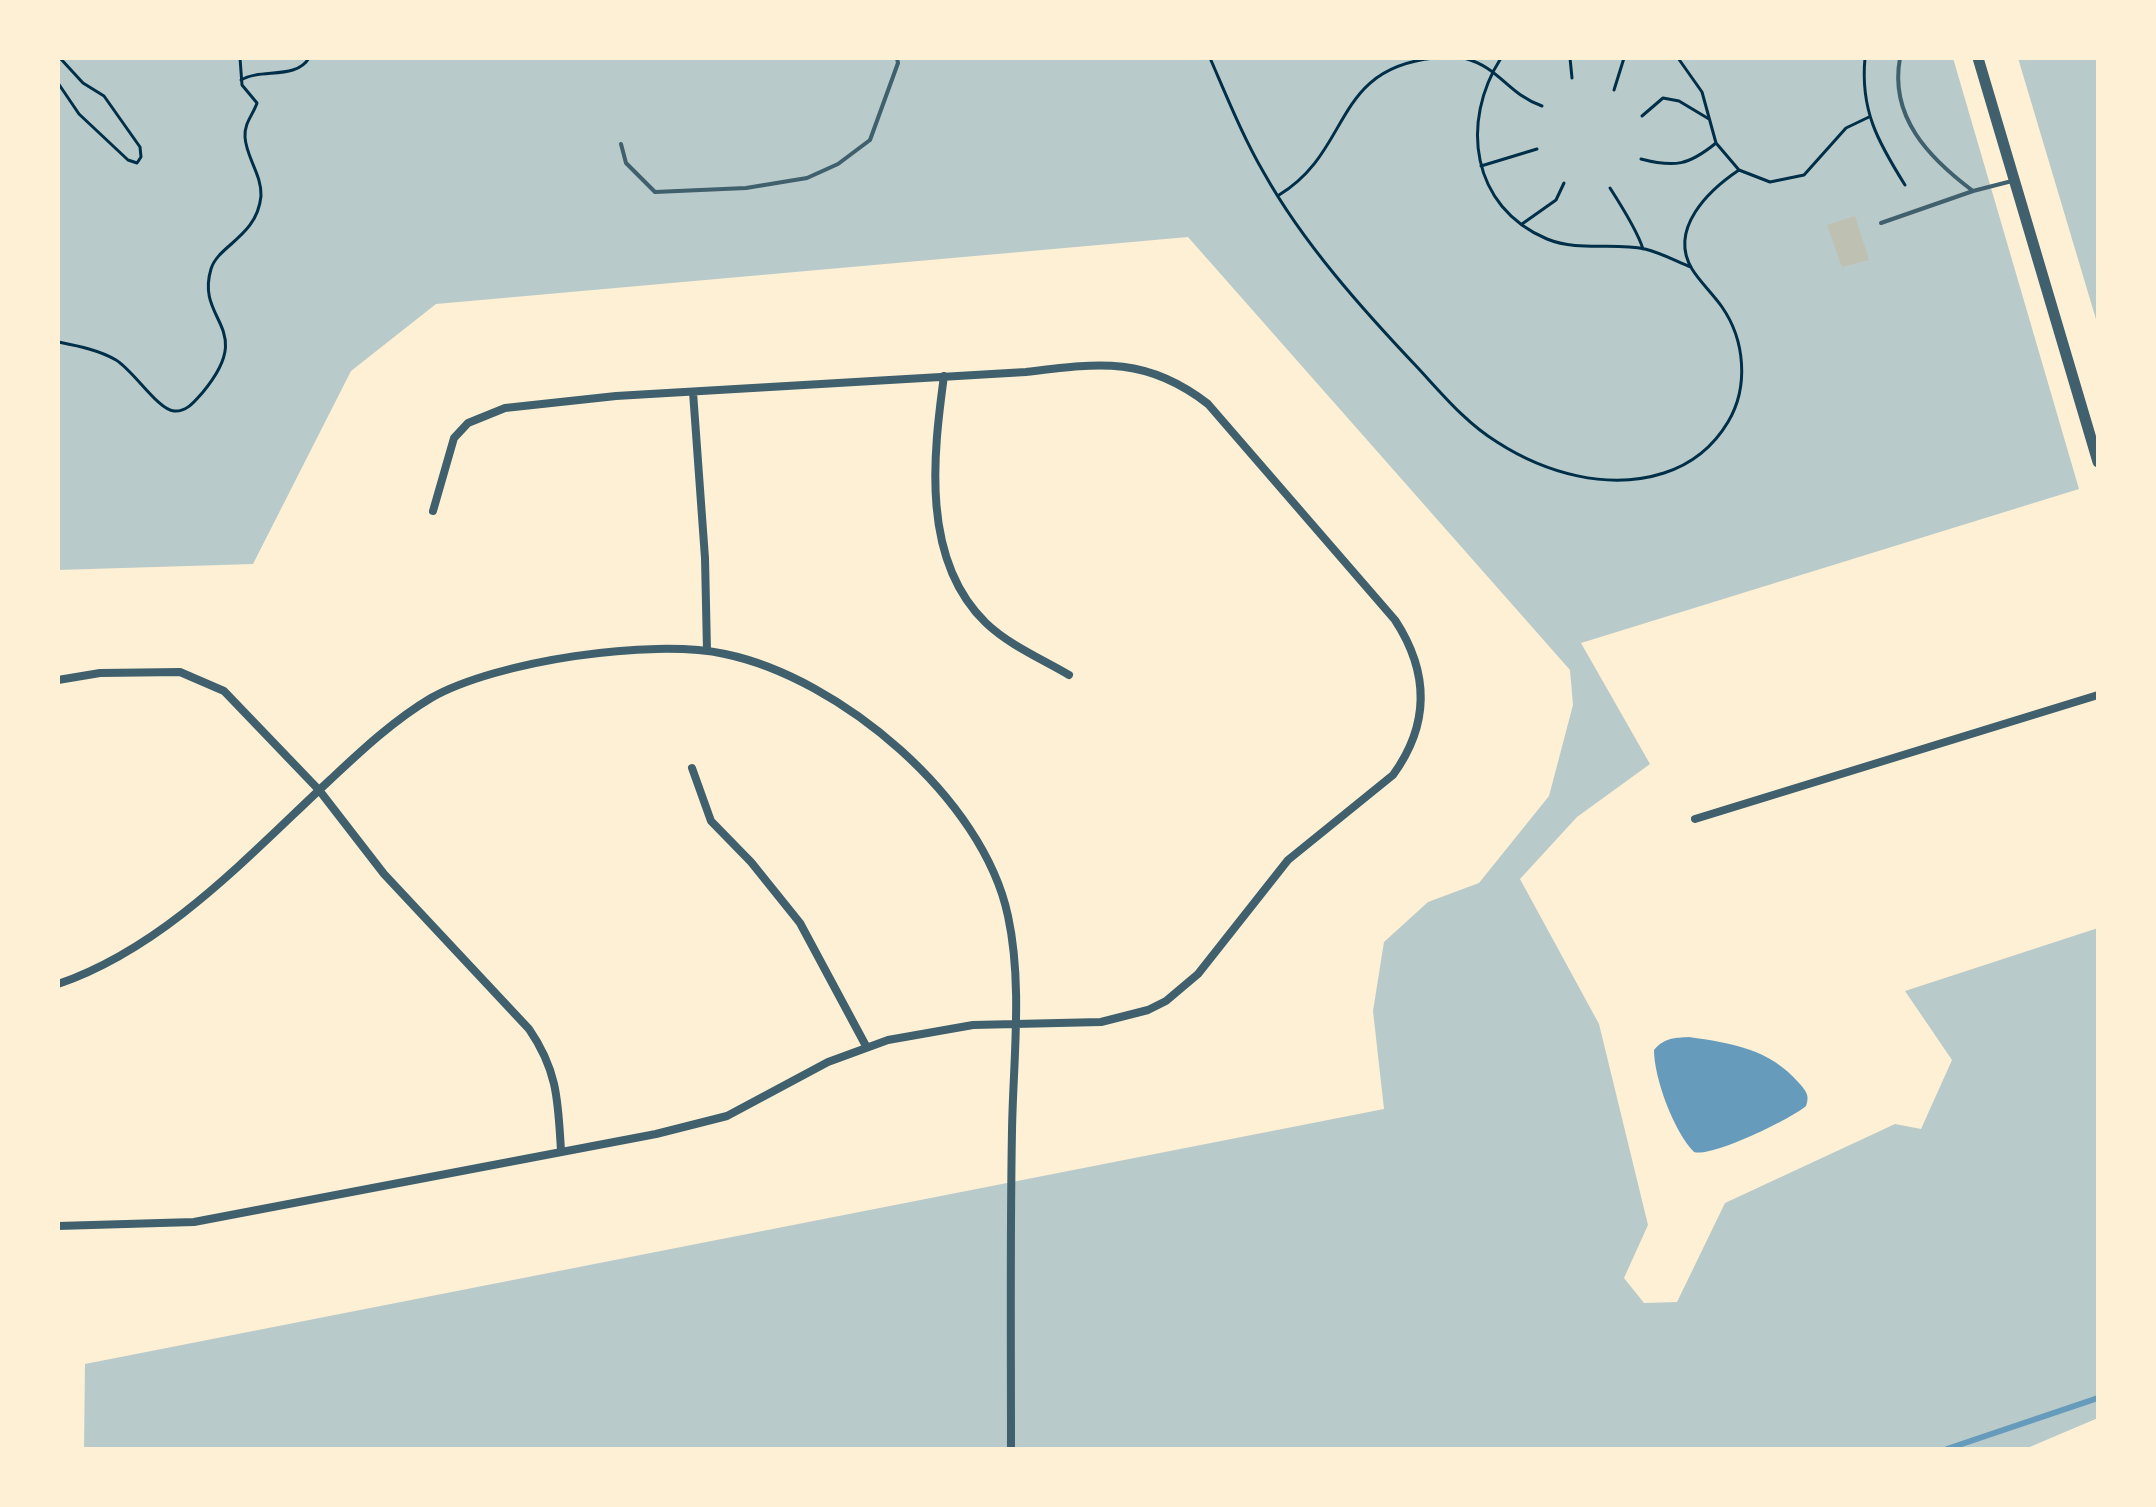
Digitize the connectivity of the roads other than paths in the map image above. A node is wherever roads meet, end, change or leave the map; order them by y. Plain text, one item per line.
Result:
1 (897, 58) edge
2 (1900, 58) edge
3 (1978, 58) edge
4 (621, 144) dead end
5 (2015, 180) junction
6 (1973, 191) junction
7 (1881, 223) dead end
8 (944, 376) junction
9 (693, 392) junction
10 (2098, 462) edge
11 (433, 511) dead end
12 (707, 651) junction
13 (1069, 675) dead end
14 (58, 680) edge
15 (2098, 695) edge
16 (692, 768) dead end
17 (319, 790) junction
18 (1695, 819) dead end
19 (58, 984) edge
20 (1013, 1025) junction
21 (866, 1046) junction
22 (561, 1151) junction
23 (58, 1226) edge
24 (1011, 1449) edge

1 - 4 lane
2 - 6 lane
3 - 5 street
5 - 6 lane
5 - 10 street
6 - 7 lane
8 - 9 street
8 - 13 street
8 - 20 street
9 - 11 street
9 - 12 street
12 - 17 street
12 - 20 street
14 - 17 street
15 - 18 street
16 - 21 street
17 - 19 street
17 - 22 street
20 - 21 street
20 - 24 street
21 - 22 street
22 - 23 street

